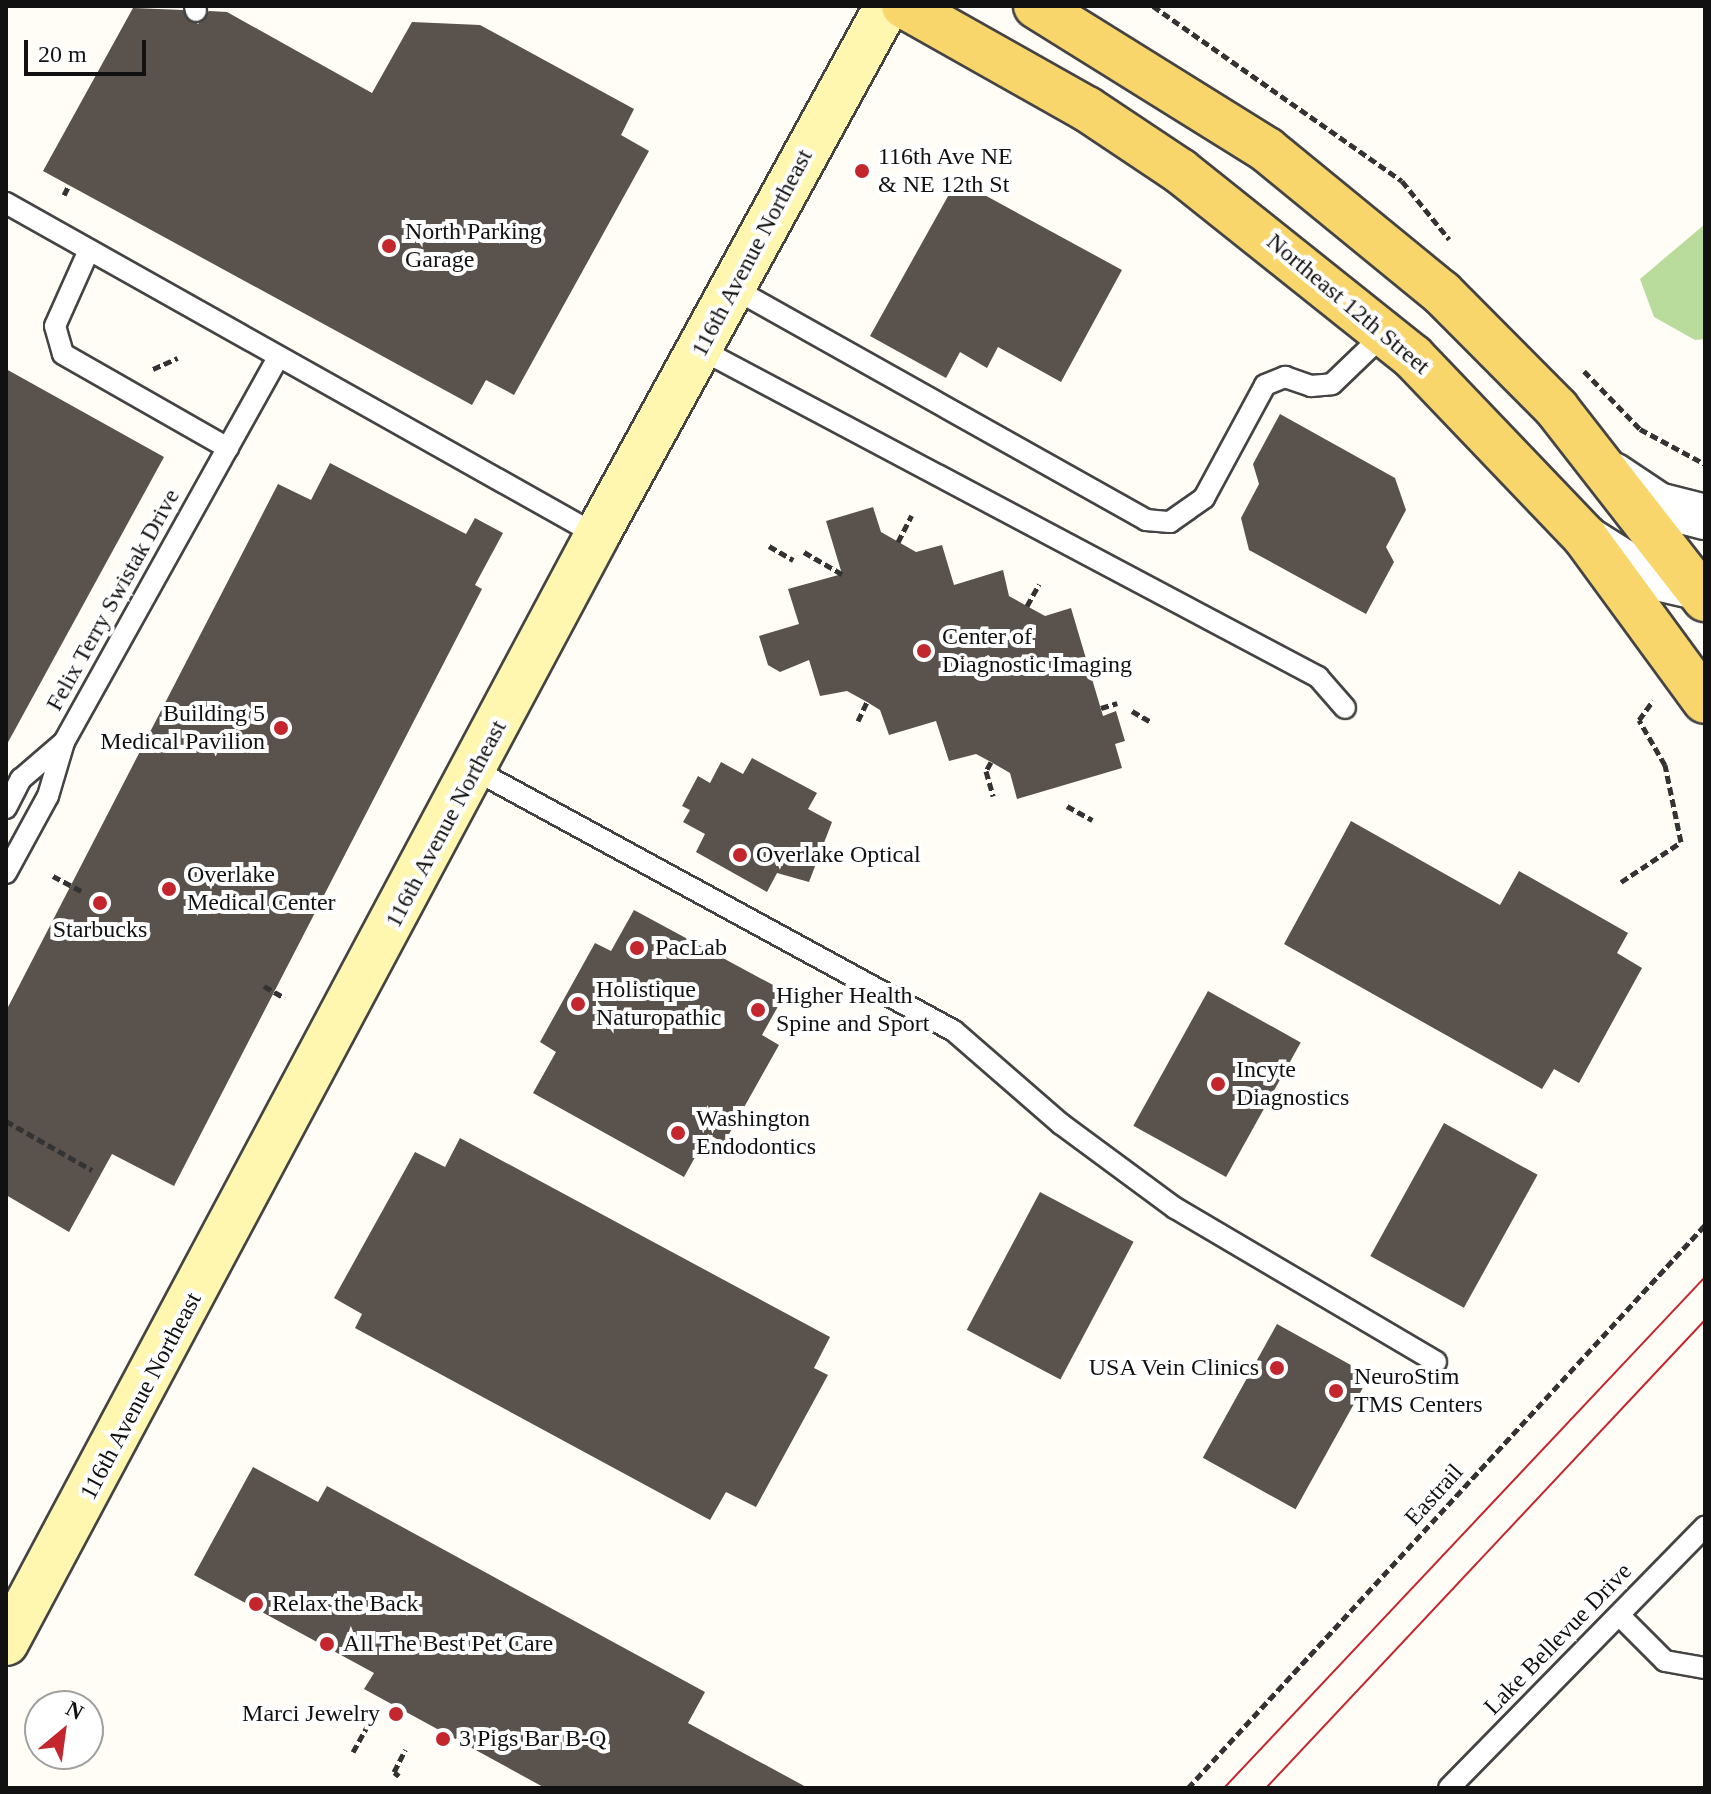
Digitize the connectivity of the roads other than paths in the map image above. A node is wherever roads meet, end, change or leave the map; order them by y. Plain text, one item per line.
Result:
1 (887, 6) edge
2 (904, 6) edge
3 (1036, 6) edge
4 (6, 203) edge
5 (89, 250) junction
6 (733, 288) junction
7 (1385, 333) junction
8 (700, 349) junction
9 (278, 357) junction
10 (228, 448) junction
11 (1613, 475) junction
12 (1705, 517) edge
13 (597, 535) junction
14 (1585, 537) junction
15 (1703, 593) edge
16 (1705, 701) edge
17 (1345, 708) dead end
18 (64, 742) junction
19 (475, 770) junction
20 (6, 808) edge
21 (6, 873) edge
22 (1436, 1362) dead end
23 (1705, 1527) edge
24 (1619, 1615) junction
25 (6, 1643) edge
26 (1705, 1668) edge
27 (1449, 1788) edge

1 - 6 main road, 116th Avenue Northeast
2 - 7 main road, Northeast 12th Street
3 - 11 main road
4 - 5 lane
5 - 9 lane
5 - 10 lane
6 - 7 lane
6 - 8 main road, 116th Avenue Northeast
7 - 14 main road, Northeast 12th Street
8 - 13 main road, 116th Avenue Northeast
8 - 17 lane
9 - 10 lane, Felix Terry Swistak Drive
9 - 13 lane
10 - 18 lane, Felix Terry Swistak Drive
11 - 12 street
11 - 15 main road
13 - 19 main road, 116th Avenue Northeast
14 - 15 street
14 - 16 main road, Northeast 12th Street
18 - 20 lane
18 - 21 lane, Felix Terry Swistak Drive
19 - 22 lane
19 - 25 main road, 116th Avenue Northeast
23 - 24 lane, Lake Bellevue Drive
24 - 26 lane
24 - 27 lane, Lake Bellevue Drive

